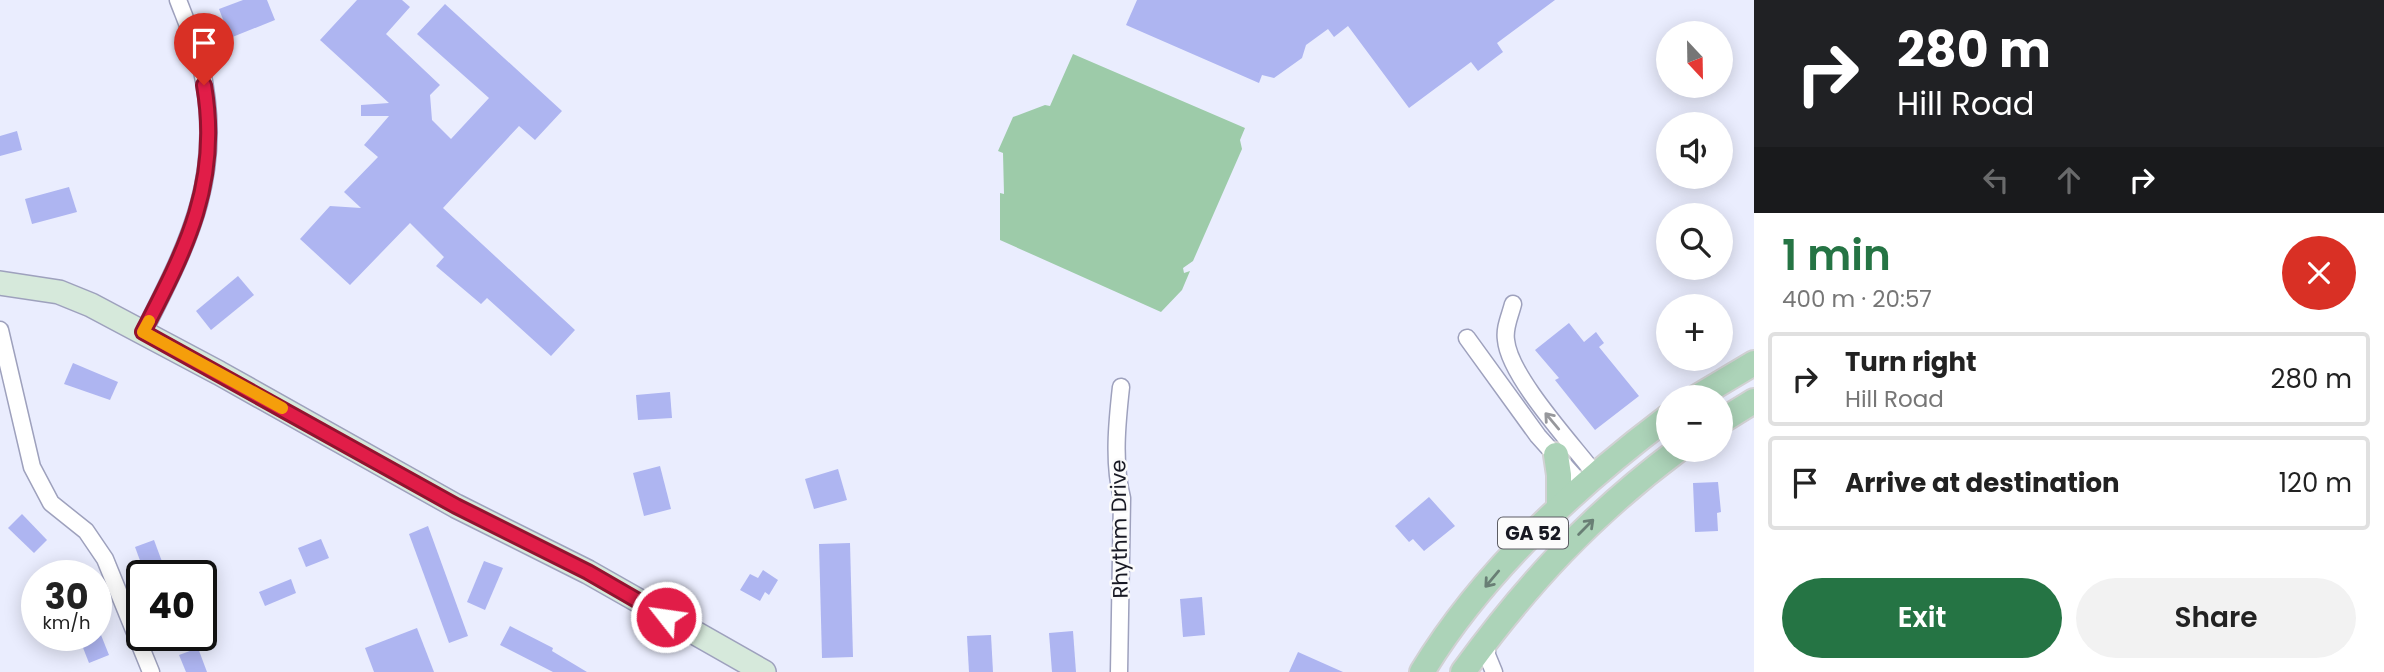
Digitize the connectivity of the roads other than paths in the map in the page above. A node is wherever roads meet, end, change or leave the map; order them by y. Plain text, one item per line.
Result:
1 (178, 0) edge
2 (0, 283) edge
3 (1513, 304) dead end
4 (0, 330) edge
5 (143, 332) junction
6 (1467, 338) dead end
7 (1754, 363) edge
8 (1717, 385) edge
9 (1121, 387) dead end
10 (1754, 401) edge
11 (1733, 414) edge
12 (1656, 426) edge
13 (1556, 455) junction
14 (1662, 462) edge
15 (1589, 479) junction
16 (1559, 507) junction
17 (1487, 639) junction
18 (151, 672) edge
19 (764, 672) edge
20 (1119, 672) edge
21 (1422, 672) edge
22 (1463, 672) edge
23 (1494, 672) edge

1 - 5 street
2 - 5 street
15 -> 3 street
4 - 18 street
5 - 19 street
6 - 13 street
7 - 8 main road
9 - 20 street, Rhythm Drive
10 - 11 main road
12 - 15 main road, GA 52
13 - 15 street
13 - 16 main road
17 -> 14 main road, GA 52
15 - 16 main road, GA 52
16 -> 21 main road, GA 52
17 - 22 main road, GA 52
17 - 23 street

